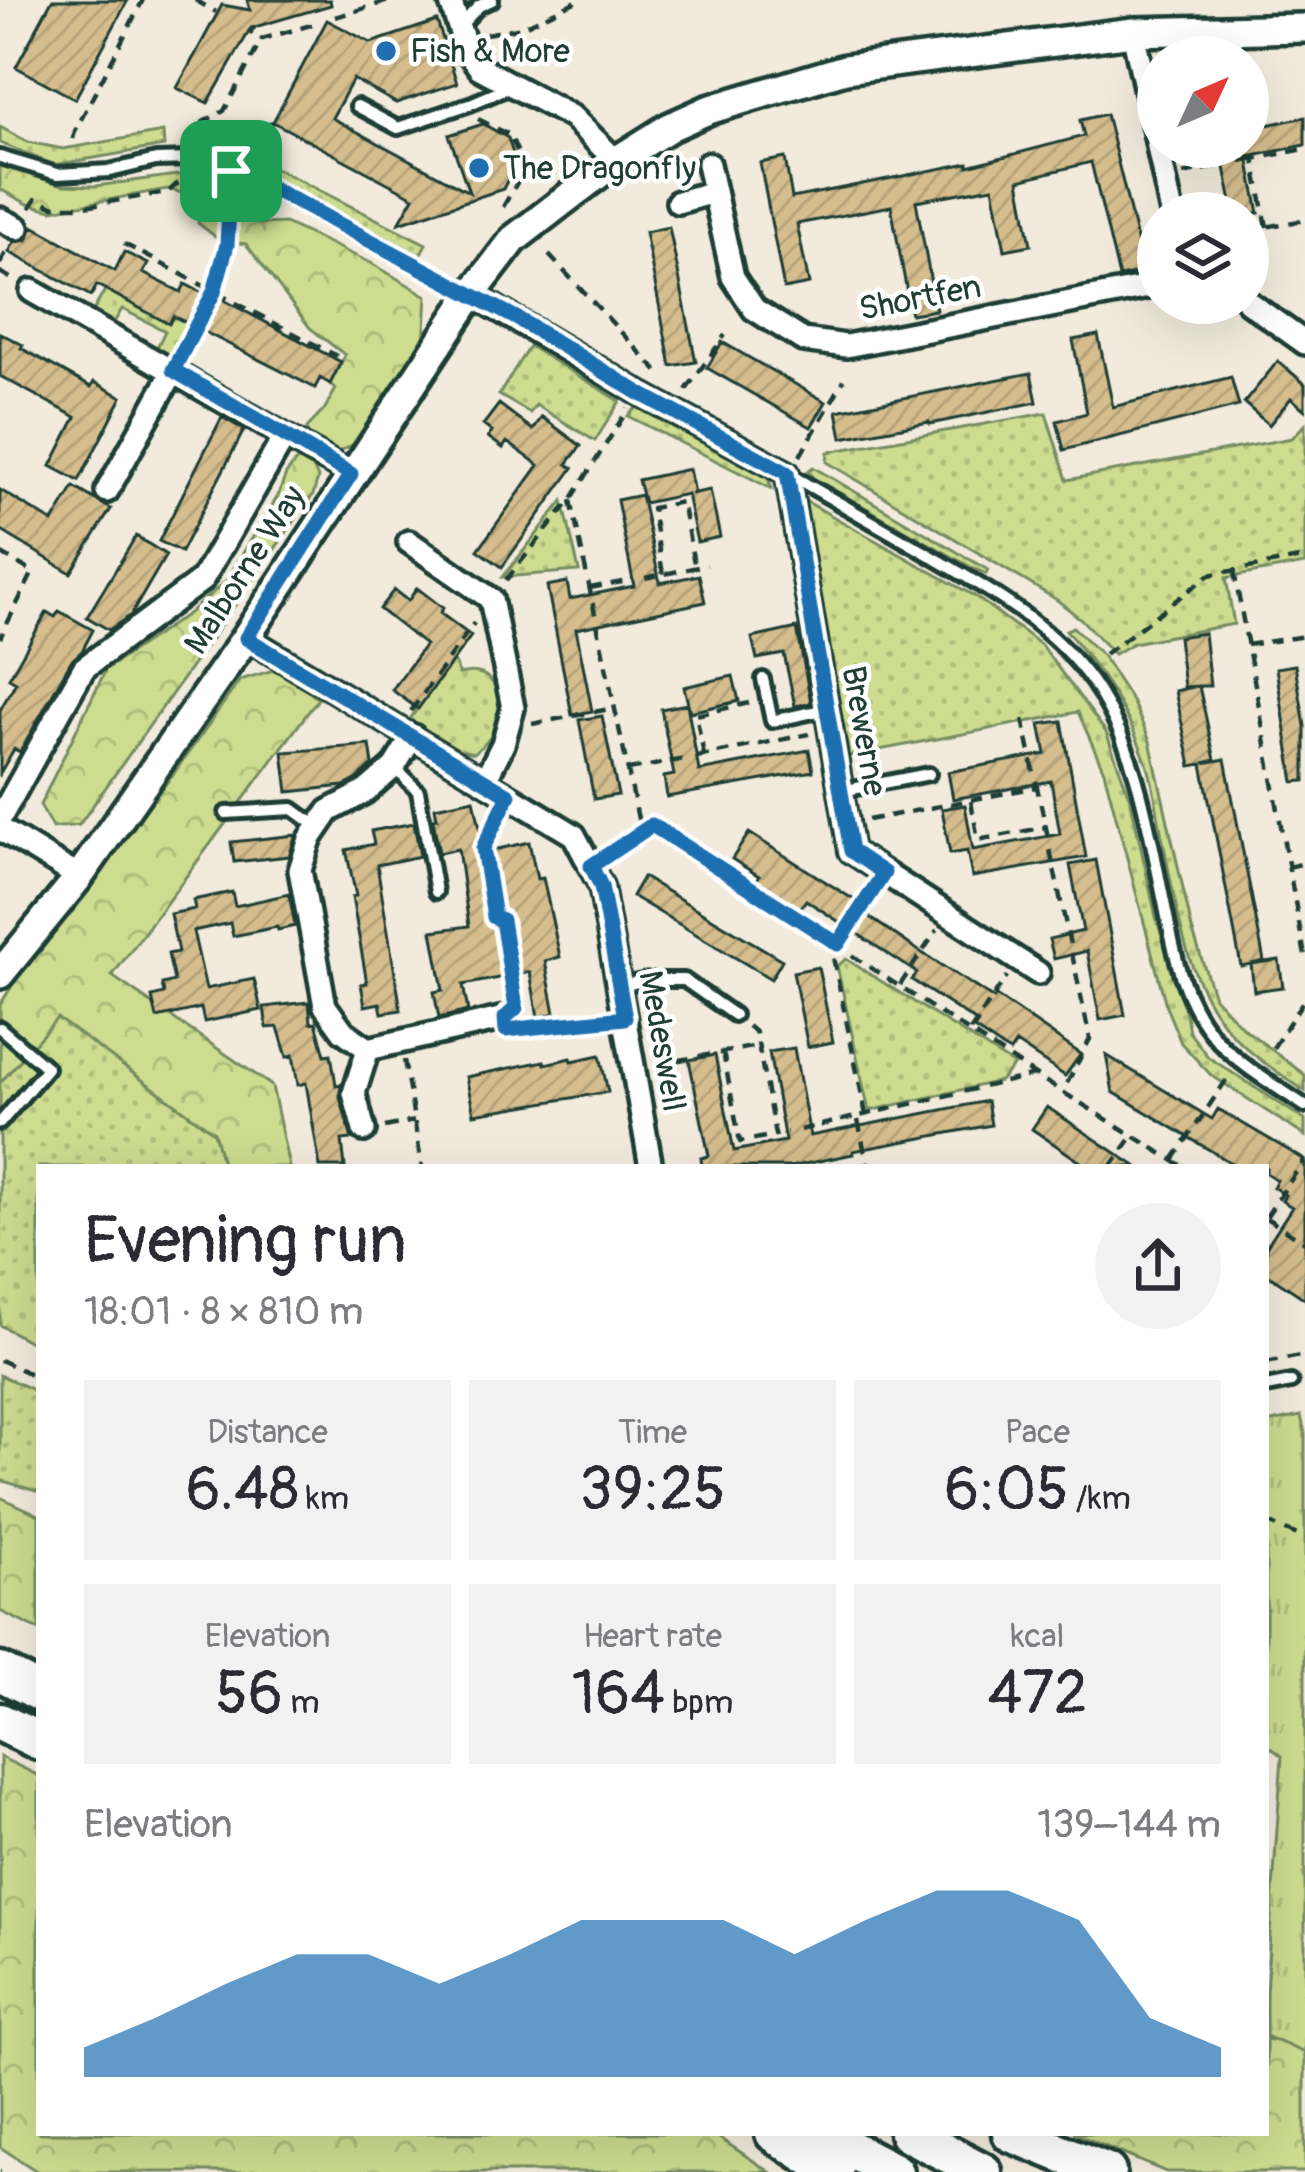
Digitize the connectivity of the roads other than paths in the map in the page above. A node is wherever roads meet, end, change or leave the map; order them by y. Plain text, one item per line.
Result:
1 (450, 0) edge
2 (492, 0) edge
3 (1305, 28) edge
4 (1133, 32) junction
5 (461, 33) junction
6 (1137, 50) edge
7 (513, 86) junction
8 (357, 106) dead end
9 (0, 157) edge
10 (616, 161) junction
11 (708, 164) dead end
12 (714, 192) junction
13 (678, 202) dead end
14 (1137, 289) edge
15 (32, 291) dead end
16 (472, 294) junction
17 (1269, 317) edge
18 (1305, 344) edge
19 (173, 370) junction
20 (285, 436) junction
21 (794, 465) junction
22 (351, 474) junction
23 (107, 490) dead end
24 (410, 542) dead end
25 (246, 638) junction
26 (763, 679) dead end
27 (829, 720) junction
28 (410, 726) junction
29 (394, 767) junction
30 (929, 774) dead end
31 (485, 780) junction
32 (841, 791) junction
33 (226, 813) dead end
34 (0, 818) edge
35 (319, 827) junction
36 (0, 829) edge
37 (79, 877) junction
38 (436, 892) dead end
39 (0, 974) edge
40 (1038, 974) dead end
41 (619, 986) junction
42 (734, 1015) road end
43 (505, 1018) road end
44 (0, 1028) edge
45 (368, 1048) junction
46 (1305, 1106) edge
47 (0, 1123) edge
48 (364, 1130) road end
49 (650, 1164) edge
50 (1291, 1382) dead end
51 (1269, 1386) edge
52 (0, 1672) edge
53 (36, 1690) edge
54 (0, 1721) edge
55 (36, 1739) edge
56 (778, 2136) edge
57 (825, 2136) edge
58 (914, 2136) edge
59 (1018, 2136) edge
60 (833, 2172) edge
61 (894, 2172) edge
62 (982, 2172) edge
63 (1107, 2172) edge

1 - 5 street
2 - 5 lane
3 - 4 street, Malborne Way
4 - 6 street
4 - 10 street, Malborne Way
5 - 7 street
7 - 8 lane
7 - 10 street
9 - 16 lane
10 - 16 street, Malborne Way, bridge
11 - 12 street, Shortfen
12 - 13 street
12 - 14 street, Shortfen
15 - 19 street
16 - 21 street
16 - 22 street, Malborne Way
17 - 18 street
19 - 20 street
19 - 23 street
20 - 22 street
20 - 34 street
21 - 27 street, Brewerne
21 - 46 lane
22 - 25 street, Malborne Way
24 - 31 street
25 - 28 street, Medeswell
25 - 37 street, Malborne Way
26 - 27 lane
27 - 32 street, Brewerne
28 - 29 street
28 - 31 street, Medeswell
29 - 35 street
29 - 38 lane
30 - 32 lane
31 - 41 street, Medeswell
32 - 40 street, Brewerne
33 - 35 lane
35 - 45 street
36 - 37 street
37 - 39 street, Malborne Way
41 - 42 lane
41 - 49 street, Medeswell
43 - 45 street
44 - 47 lane
45 - 48 street
50 - 51 lane
52 - 53 highway
54 - 55 highway
56 - 60 highway
57 - 61 highway
58 - 62 highway
59 - 63 highway

